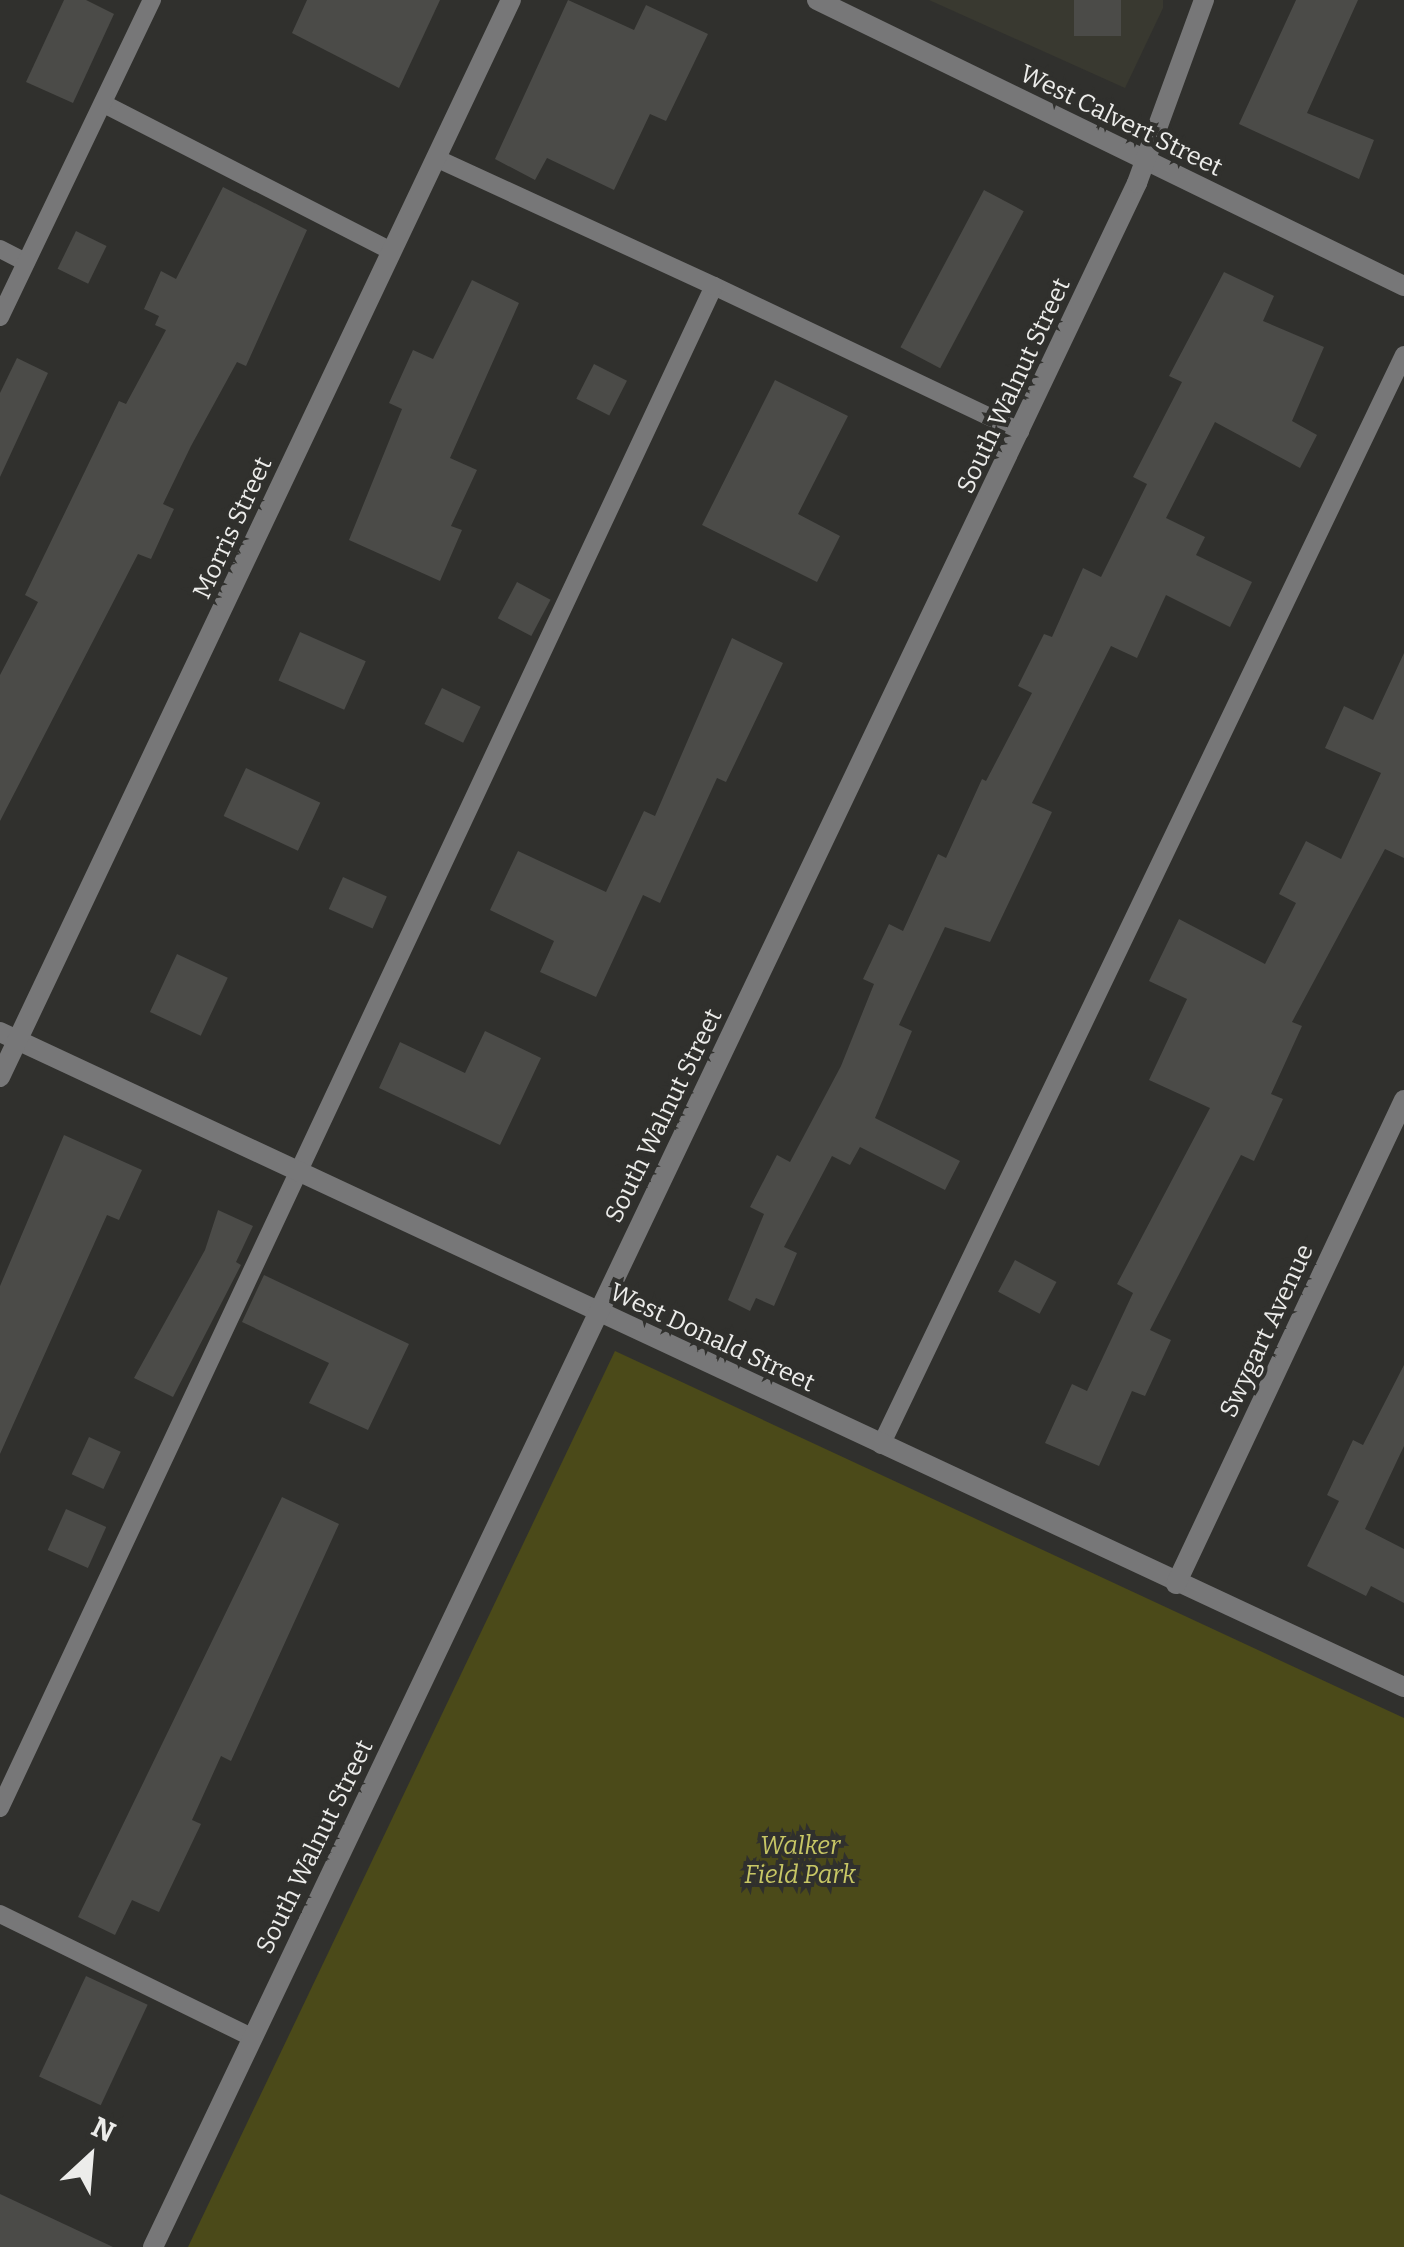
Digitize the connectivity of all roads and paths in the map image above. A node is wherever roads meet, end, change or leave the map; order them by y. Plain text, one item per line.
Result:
1 (152, 0) edge
2 (511, 0) edge
3 (817, 0) edge
4 (1204, 0) edge
5 (104, 104) junction
6 (436, 158) junction
7 (1144, 160) junction
8 (0, 249) edge
9 (391, 251) junction
10 (26, 262) junction
11 (714, 286) junction
12 (1404, 286) edge
13 (0, 318) edge
14 (1404, 355) edge
15 (1020, 432) junction
16 (9, 1036) edge
17 (0, 1077) edge
18 (1404, 1100) edge
19 (302, 1175) junction
20 (596, 1311) junction
21 (881, 1445) junction
22 (1176, 1584) junction
23 (1404, 1687) edge
24 (0, 1808) edge
25 (0, 1914) edge
26 (251, 2037) junction
27 (153, 2247) edge

1 - 5 lane
2 - 6 street, Morris Street
3 - 7 street, West Calvert Street
4 - 7 street, South Walnut Street
5 - 9 lane
5 - 10 lane
6 - 9 street, Morris Street
6 - 11 lane
7 - 12 street, West Calvert Street
7 - 15 street, South Walnut Street
8 - 10 lane
9 - 16 street, Morris Street
10 - 13 lane
11 - 15 lane
11 - 19 lane
14 - 21 lane
15 - 20 street, South Walnut Street
16 - 17 street, Morris Street
16 - 19 street, West Donald Street
18 - 22 street, Swygart Avenue
19 - 20 street, West Donald Street
19 - 24 lane
20 - 21 street, West Donald Street
20 - 26 street, South Walnut Street
21 - 22 street, West Donald Street
22 - 23 street, West Donald Street
25 - 26 lane
26 - 27 street, South Walnut Street

